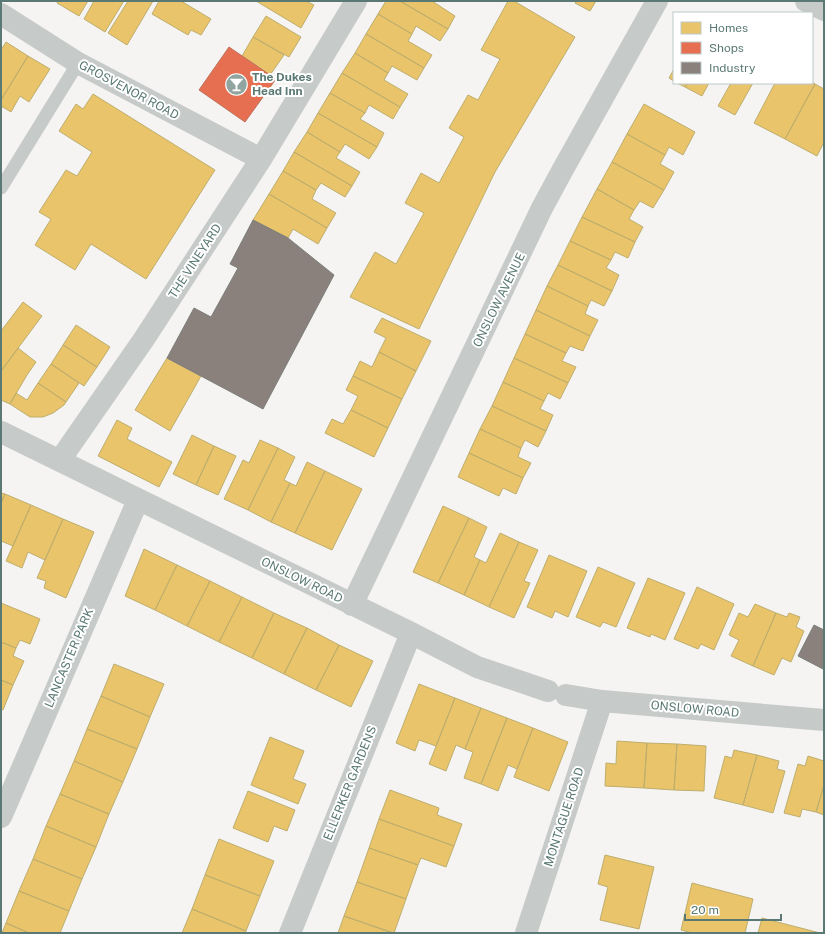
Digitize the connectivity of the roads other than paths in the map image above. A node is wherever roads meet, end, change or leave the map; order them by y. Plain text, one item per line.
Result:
1 (356, 1) edge
2 (657, 1) edge
3 (806, 1) edge
4 (824, 10) edge
5 (1, 14) edge
6 (78, 64) junction
7 (261, 158) junction
8 (1, 188) edge
9 (1, 432) edge
10 (60, 460) junction
11 (138, 500) junction
12 (352, 605) junction
13 (411, 633) junction
14 (602, 701) junction
15 (824, 720) edge
16 (1, 817) edge
17 (290, 933) edge
18 (526, 933) edge

1 - 7 street, THE VINEYARD
2 - 12 street, ONSLOW AVENUE
3 - 4 street
5 - 6 street, GROSVENOR ROAD
6 - 7 street, GROSVENOR ROAD
6 - 8 lane
7 - 10 street, THE VINEYARD
9 - 10 street
10 - 11 street, ONSLOW ROAD
11 - 12 street, ONSLOW ROAD
11 - 16 street, LANCASTER PARK
12 - 13 street, ONSLOW ROAD
13 - 14 street, ONSLOW ROAD
13 - 17 street, ELLERKER GARDENS
14 - 15 street, ONSLOW ROAD
14 - 18 street, MONTAGUE ROAD

